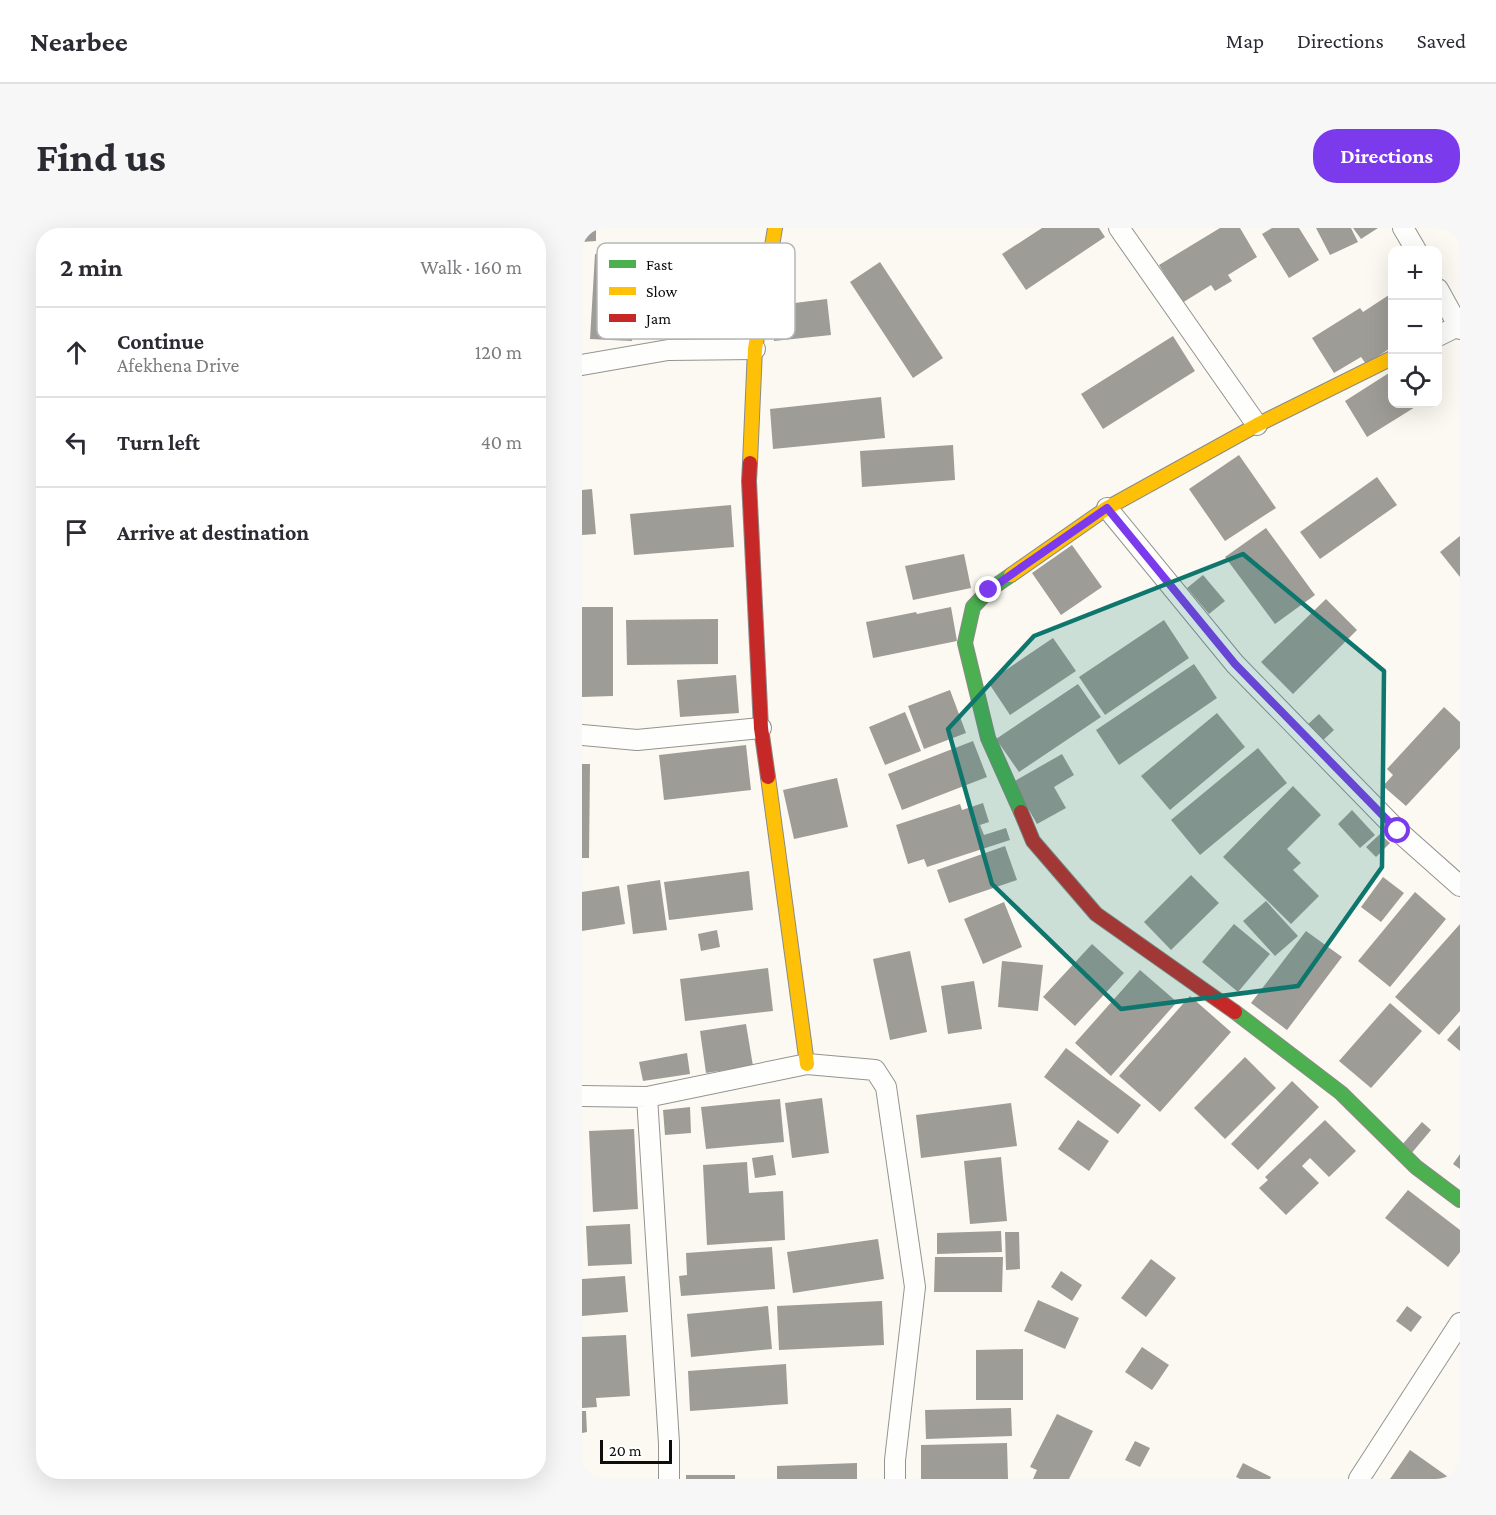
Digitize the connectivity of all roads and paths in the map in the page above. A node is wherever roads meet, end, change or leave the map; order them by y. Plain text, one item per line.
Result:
1 (775, 228) edge
2 (1119, 228) edge
3 (1403, 228) edge
4 (773, 243) edge
5 (1414, 246) edge
6 (1442, 298) edge
7 (1459, 327) edge
8 (1442, 334) edge
9 (757, 339) edge
10 (755, 349) junction
11 (1388, 360) edge
12 (582, 365) edge
13 (1257, 424) junction
14 (1107, 508) junction
15 (761, 728) junction
16 (582, 735) edge
17 (1460, 886) edge
18 (807, 1064) junction
19 (582, 1096) edge
20 (647, 1097) junction
21 (1460, 1200) edge
22 (1460, 1323) edge
23 (669, 1479) edge
24 (895, 1479) edge
25 (1359, 1479) edge

1 - 4 street
2 - 13 street
3 - 5 street
6 - 7 street
7 - 8 street
9 - 10 street
10 - 12 street
10 - 15 street
11 - 13 street
13 - 14 street
14 - 17 street
14 - 21 street
15 - 16 street
15 - 18 street
18 - 20 street
18 - 24 street
19 - 20 street
20 - 23 street
22 - 25 street

